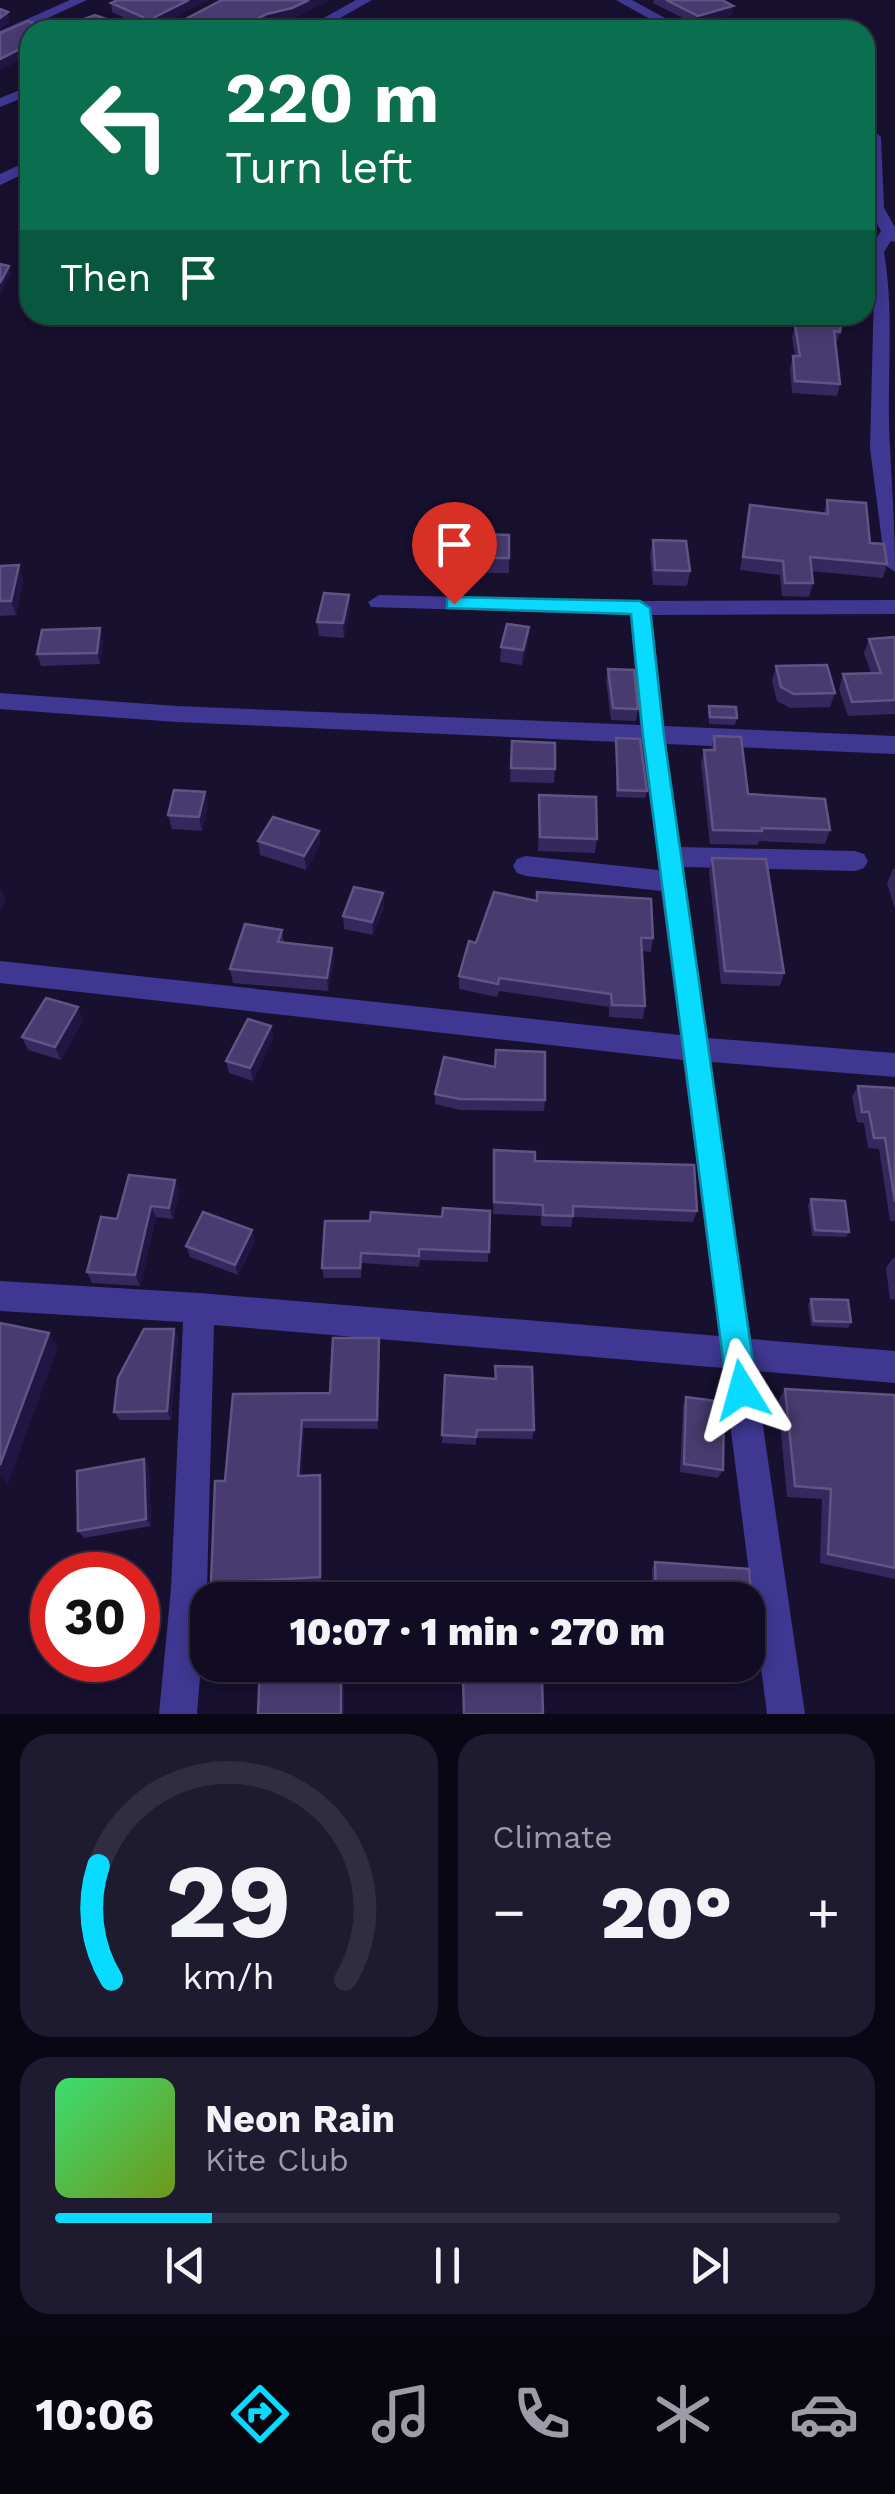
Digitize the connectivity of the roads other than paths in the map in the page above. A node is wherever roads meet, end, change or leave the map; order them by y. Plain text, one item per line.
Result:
1 (54, 0) edge
2 (366, 0) edge
3 (622, 0) edge
4 (79, 6) edge
5 (42, 20) edge
6 (328, 20) edge
7 (661, 20) edge
8 (875, 135) edge
9 (875, 193) edge
10 (875, 200) edge
11 (892, 234) edge
12 (895, 565) edge
13 (379, 602) dead end
14 (895, 607) edge
15 (640, 608) junction
16 (0, 702) edge
17 (653, 736) junction
18 (895, 745) edge
19 (855, 861) dead end
20 (526, 866) dead end
21 (672, 869) junction
22 (0, 972) edge
23 (695, 1048) junction
24 (895, 1065) edge
25 (0, 1296) edge
26 (199, 1308) junction
27 (738, 1354) junction
28 (895, 1367) edge
29 (178, 1714) edge
30 (786, 1714) edge

1 - 4 street
2 - 6 street
3 - 7 street
4 - 5 street
8 - 9 street
10 - 11 street
11 - 12 street
13 - 15 street
14 - 15 street
15 - 17 street
16 - 17 street
17 - 18 street
17 - 21 street
19 - 21 street
20 - 21 street
21 - 23 street
22 - 23 street
23 - 24 street
23 - 27 street
25 - 26 street
26 - 27 street
26 - 29 street
27 - 28 street
27 - 30 street

